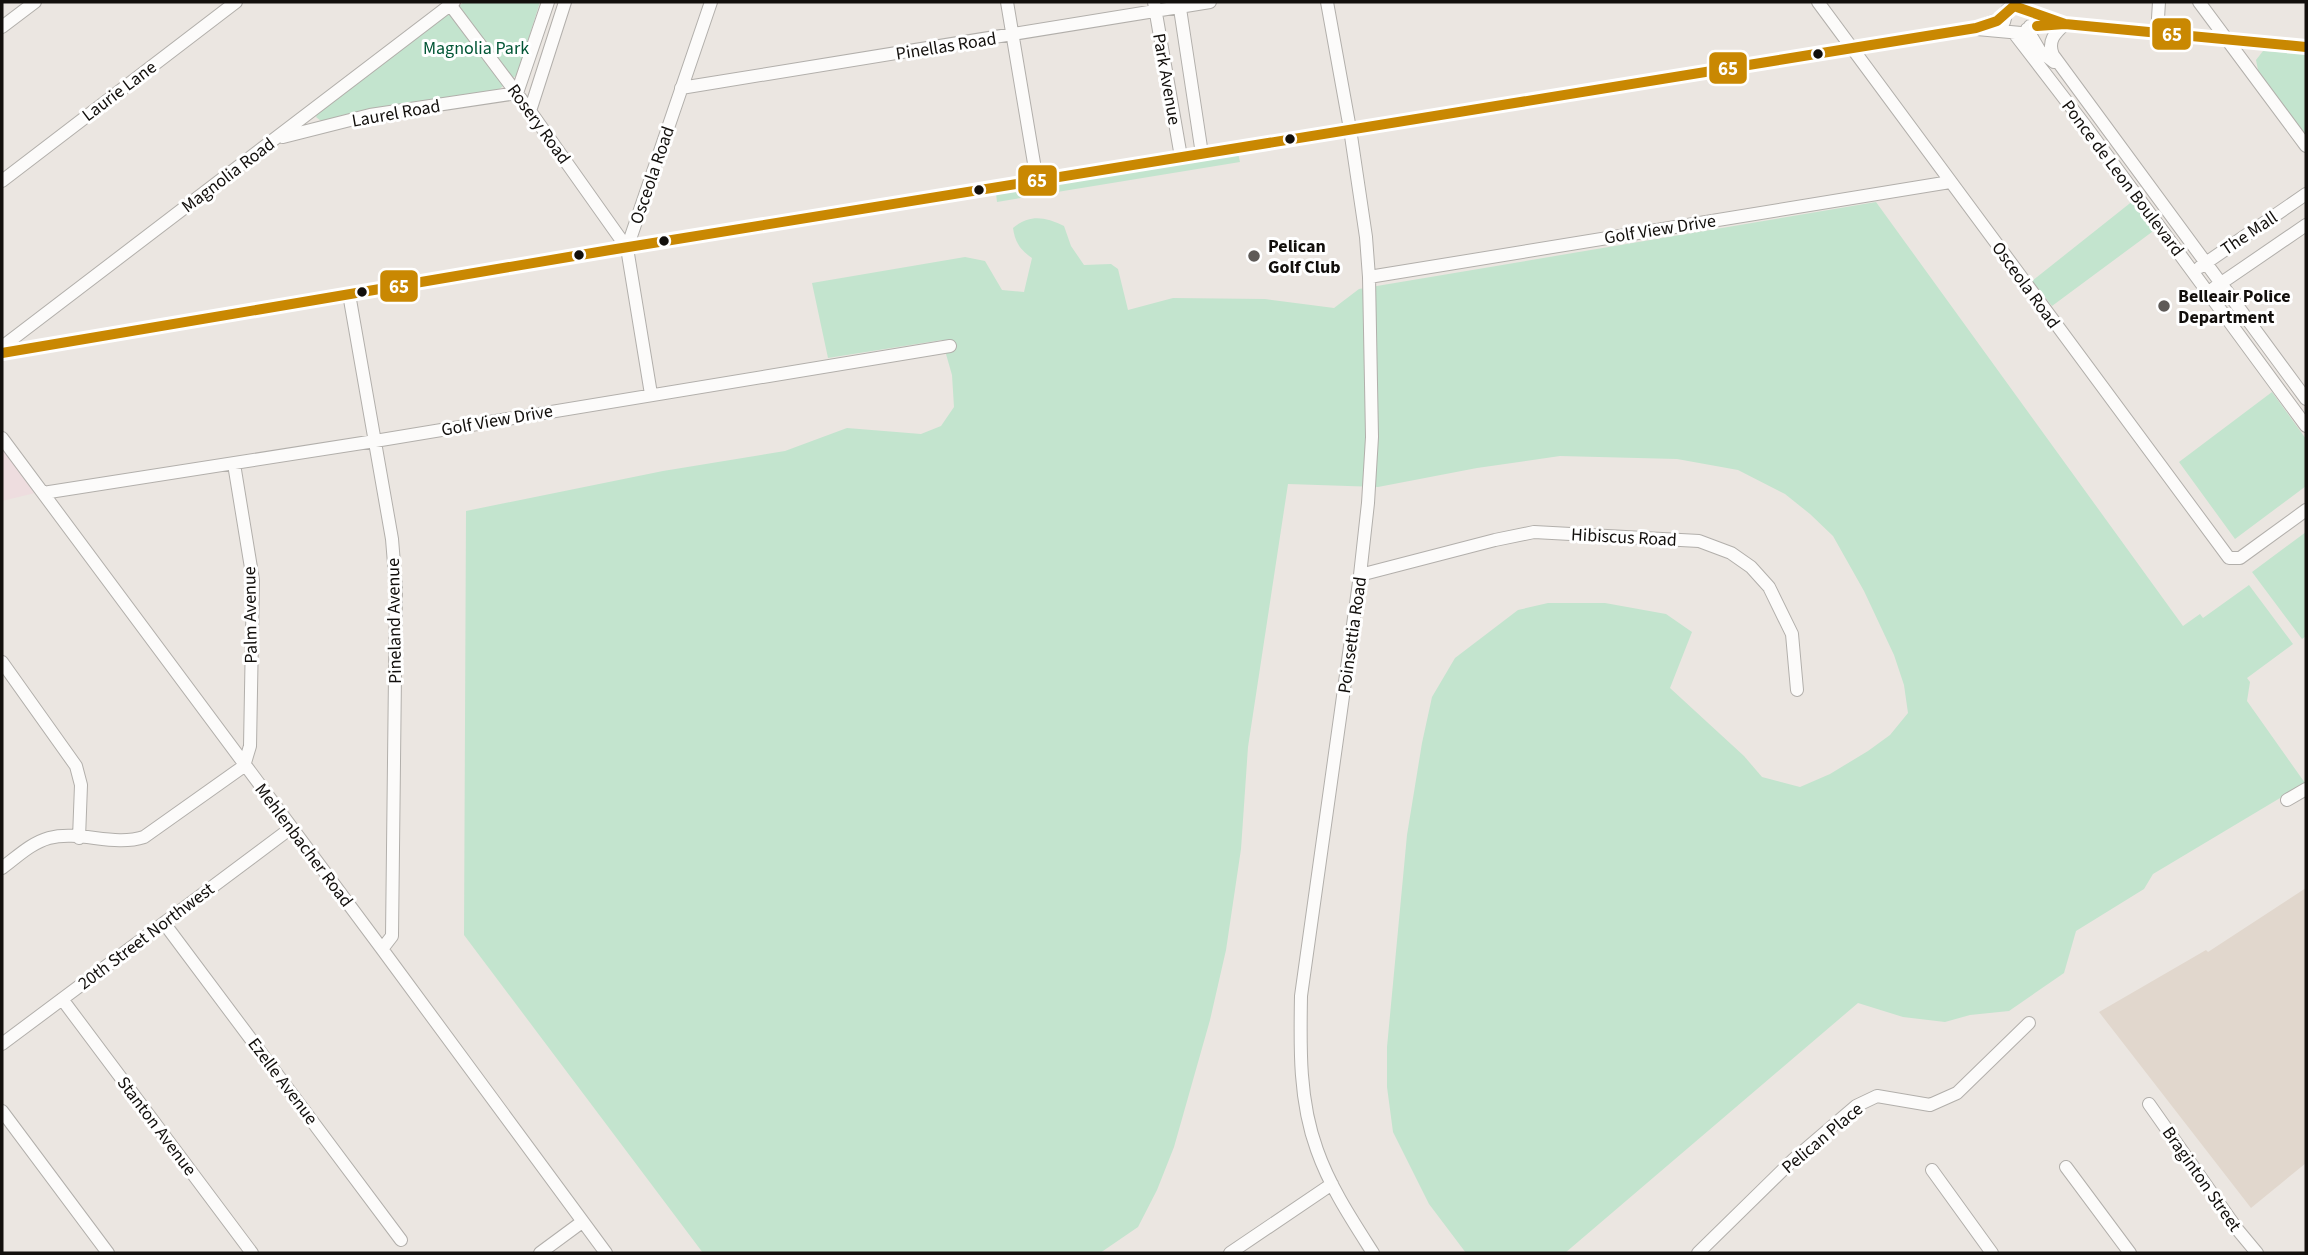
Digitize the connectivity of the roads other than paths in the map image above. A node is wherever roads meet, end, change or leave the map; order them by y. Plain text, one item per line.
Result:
1 (36, 2) edge
2 (236, 2) edge
3 (548, 2) edge
4 (565, 2) edge
5 (711, 2) edge
6 (1007, 2) edge
7 (1210, 2) edge
8 (1327, 2) edge
9 (1818, 2) edge
10 (2159, 2) edge
11 (2199, 2) edge
12 (451, 3) edge
13 (1180, 4) edge
14 (2015, 4) edge
15 (1154, 6) edge
16 (2002, 10) edge
17 (2029, 23) junction
18 (2065, 24) junction
19 (2, 27) edge
20 (1976, 29) junction
21 (2012, 32) junction
22 (2157, 34) junction
23 (1012, 35) junction
24 (2227, 40) junction
25 (2306, 47) edge
26 (1851, 48) junction
27 (2060, 65) junction
28 (681, 88) junction
29 (517, 93) junction
30 (530, 111) junction
31 (1350, 130) junction
32 (276, 139) junction
33 (2306, 146) edge
34 (1202, 154) junction
35 (1181, 157) junction
36 (2, 181) edge
37 (1037, 181) junction
38 (1950, 182) junction
39 (2306, 194) edge
40 (2306, 225) edge
41 (627, 247) junction
42 (2206, 262) junction
43 (2193, 272) junction
44 (1369, 277) junction
45 (2221, 283) junction
46 (2208, 292) junction
47 (349, 294) junction
48 (2, 346) edge
49 (950, 346) dead end
50 (2, 353) edge
51 (651, 394) junction
52 (2306, 399) edge
53 (2306, 426) edge
54 (2, 438) edge
55 (375, 441) junction
56 (234, 464) junction
57 (43, 493) junction
58 (2306, 510) edge
59 (1360, 575) junction
60 (2, 662) edge
61 (1797, 690) dead end
62 (244, 766) junction
63 (2306, 789) edge
64 (2287, 800) dead end
65 (291, 828) junction
66 (79, 838) junction
67 (2, 868) edge
68 (164, 923) junction
69 (382, 949) junction
70 (62, 999) junction
71 (2029, 1023) dead end
72 (2, 1044) edge
73 (2149, 1104) dead end
74 (2, 1111) edge
75 (2066, 1167) dead end
76 (1932, 1170) dead end
77 (1332, 1184) junction
78 (582, 1222) junction
79 (401, 1240) dead end
80 (108, 1253) edge
81 (251, 1253) edge
82 (540, 1253) edge
83 (606, 1253) edge
84 (1230, 1253) edge
85 (1373, 1253) edge
86 (1698, 1253) edge
87 (1992, 1253) edge
88 (2130, 1253) edge
89 (2257, 1253) edge

1 - 19 street
2 - 36 street, Laurie Lane
3 - 29 street
4 - 30 street
5 - 28 street, Osceola Road
6 - 23 street
7 - 13 street, Pinellas Road
8 - 31 street, Poinsettia Road
9 - 26 street, Osceola Road
10 - 22 street
11 - 24 street
12 - 29 street, Rosery Road
12 - 32 street, Magnolia Road
13 - 15 street, Pinellas Road
13 - 34 street, Park Avenue
14 - 16 street
14 - 17 street
15 - 23 street, Pinellas Road
15 - 35 street, Park Avenue
16 - 20 street
16 - 21 street
17 - 18 street
17 - 21 street
17 - 27 street, Ponce de Leon Boulevard
18 - 22 street
18 - 27 street, Ponce de Leon Boulevard
20 - 21 street
20 - 26 street
21 - 43 street, Ponce de Leon Boulevard
22 - 24 street
23 - 28 street, Pinellas Road
23 - 37 street
24 - 25 street
24 - 33 street
26 - 31 street
26 - 38 street, Osceola Road
27 - 42 street, Ponce de Leon Boulevard
28 - 41 street, Osceola Road
29 - 30 street, Rosery Road
29 - 32 street, Laurel Road
30 - 41 street, Rosery Road
31 - 34 street
31 - 44 street, Poinsettia Road
32 - 48 street, Magnolia Road
34 - 35 street
35 - 37 street
37 - 41 street
38 - 44 street, Golf View Drive
38 - 58 street, Osceola Road
39 - 42 street, The Mall
40 - 45 street, The Mall
41 - 47 street
41 - 51 street, Osceola Road
42 - 43 street, The Mall
42 - 45 street, Ponce de Leon Boulevard
43 - 46 street, Ponce de Leon Boulevard
44 - 59 street, Poinsettia Road
45 - 46 street, The Mall
45 - 52 street, Ponce de Leon Boulevard
46 - 53 street, Ponce de Leon Boulevard
47 - 50 street
47 - 55 street, Pineland Avenue
49 - 51 street, Golf View Drive
51 - 55 street, Golf View Drive
54 - 57 street, Mehlenbacher Road
55 - 56 street, Golf View Drive
55 - 69 street, Pineland Avenue
56 - 57 street, Golf View Drive
56 - 62 street, Palm Avenue
57 - 62 street, Mehlenbacher Road
59 - 61 street, Hibiscus Road
59 - 77 street, Poinsettia Road
60 - 66 street
62 - 65 street, Mehlenbacher Road
62 - 66 street
63 - 64 street
65 - 68 street, 20th Street Northwest
65 - 69 street, Mehlenbacher Road
66 - 67 street
68 - 70 street, 20th Street Northwest
68 - 79 street, Ezelle Avenue
69 - 78 street, Mehlenbacher Road
70 - 72 street, 20th Street Northwest
70 - 81 street, Stanton Avenue
71 - 86 street, Pelican Place
73 - 89 street, Braginton Street
74 - 80 street
75 - 88 street
76 - 87 street
77 - 84 street
77 - 85 street, Poinsettia Road
78 - 82 street
78 - 83 street, Mehlenbacher Road

